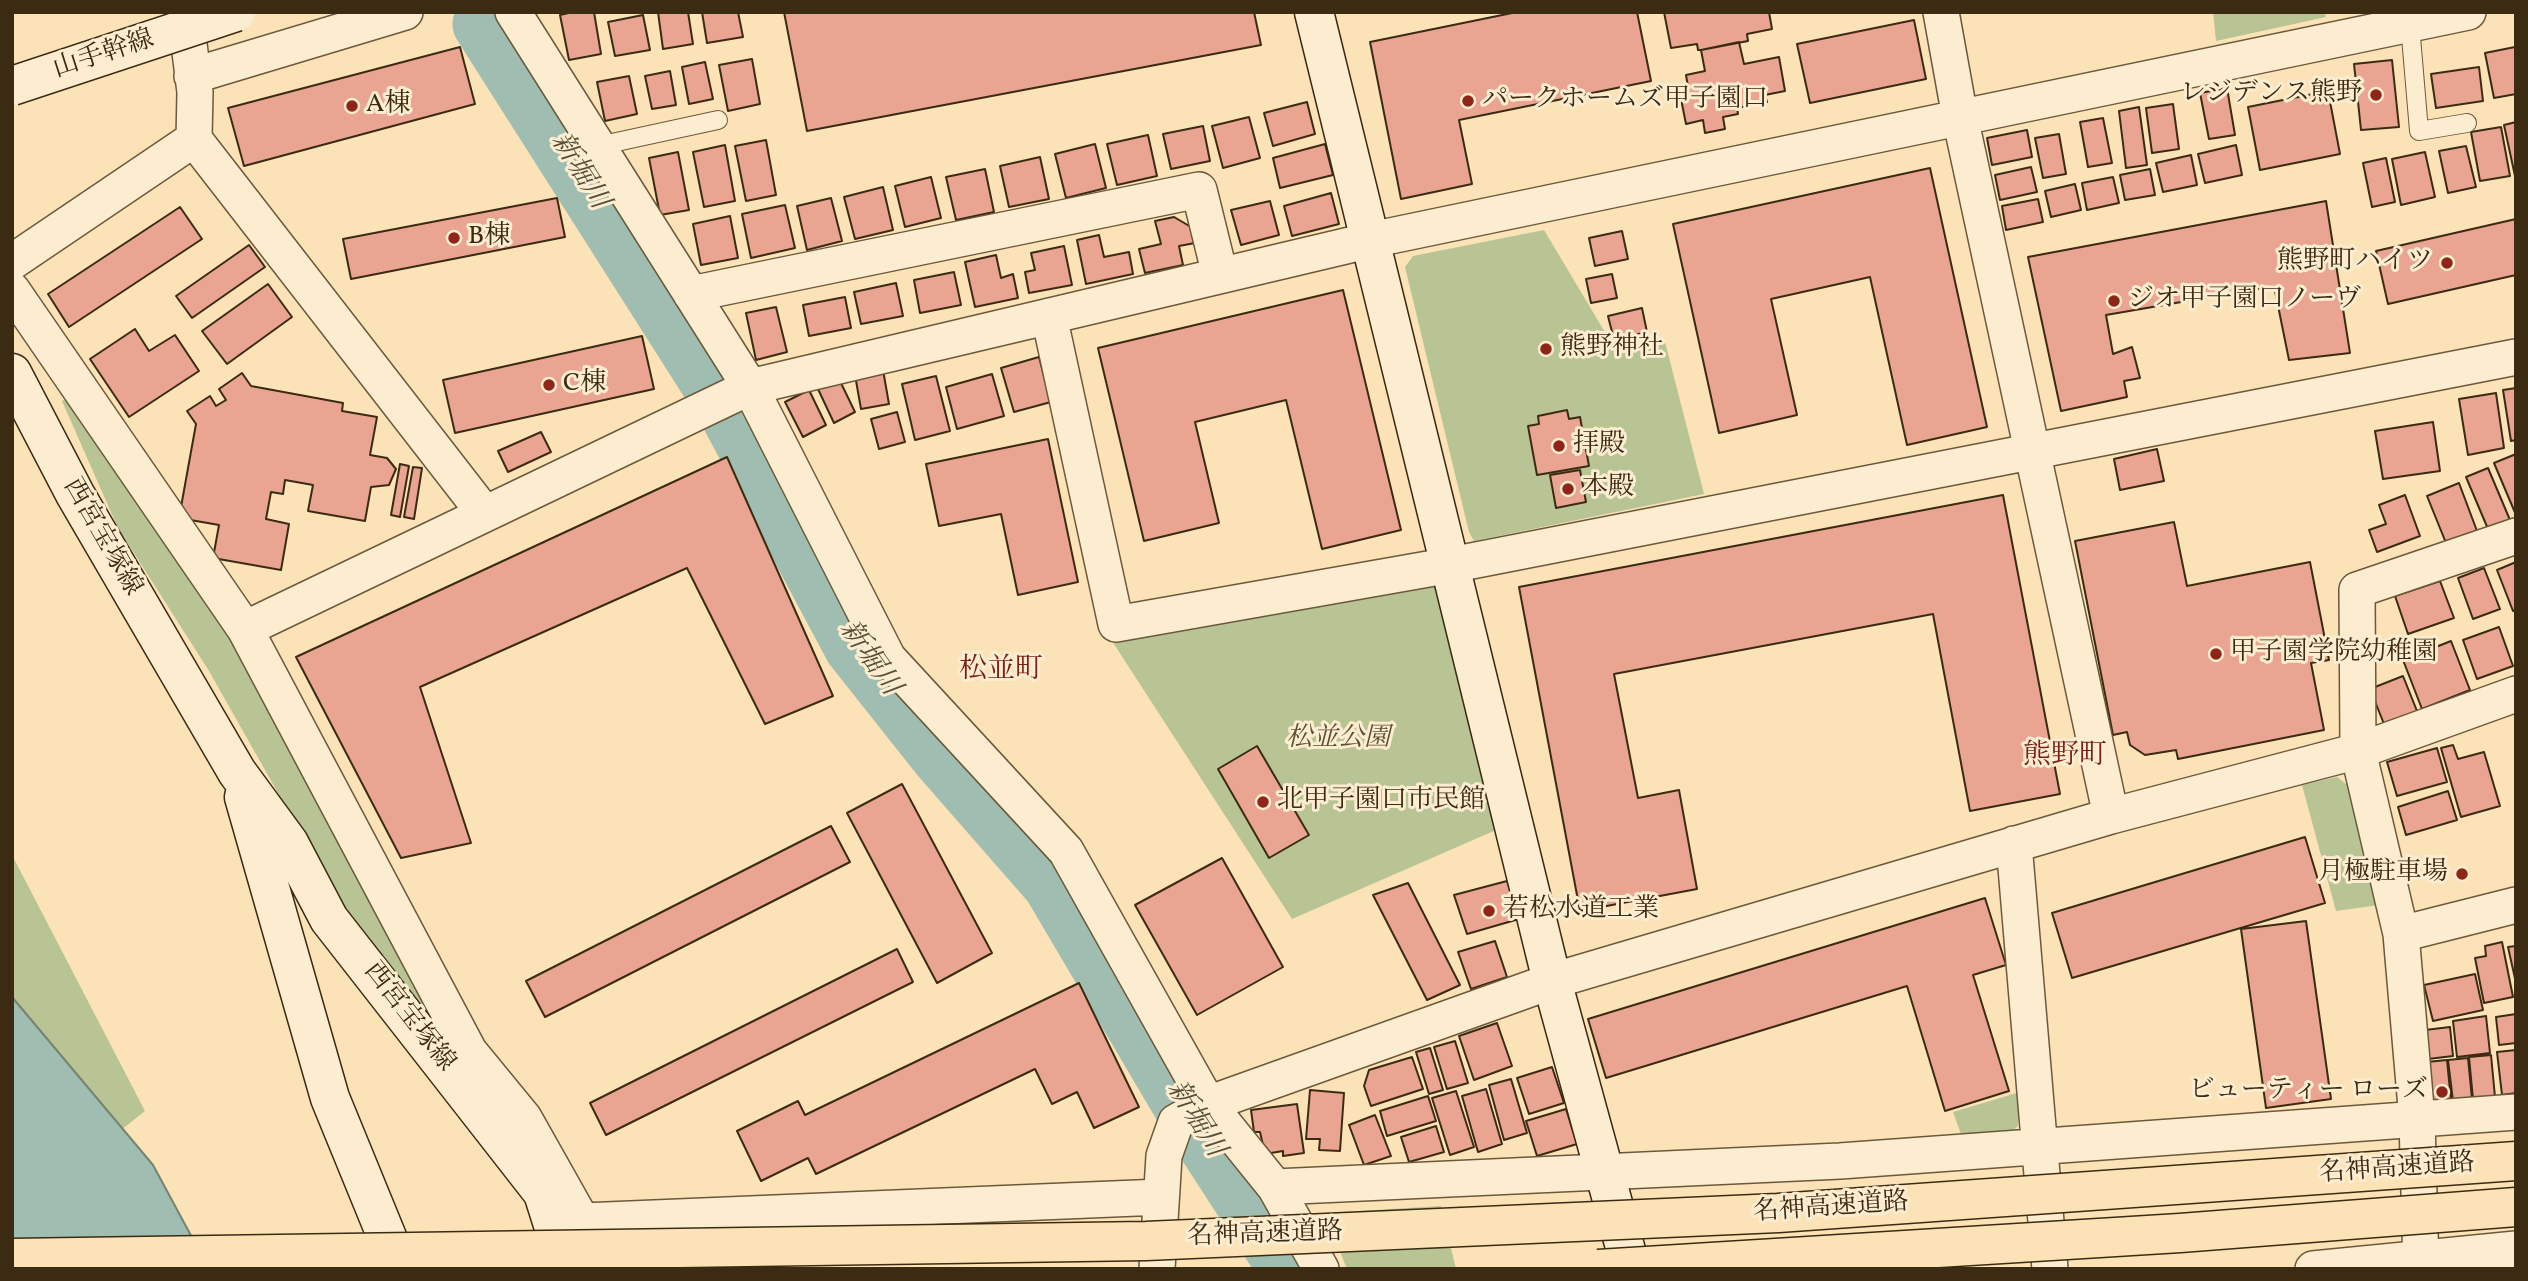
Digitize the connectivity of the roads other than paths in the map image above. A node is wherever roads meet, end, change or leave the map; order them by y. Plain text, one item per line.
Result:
1 (185, 12) edge
2 (236, 12) edge
3 (405, 12) edge
4 (513, 12) edge
5 (1314, 12) edge
6 (1941, 12) edge
7 (2468, 12) edge
8 (2409, 19) edge
9 (192, 76) junction
10 (12, 86) edge
11 (1960, 117) junction
12 (718, 120) dead end
13 (2467, 123) dead end
14 (194, 139) junction
15 (598, 146) junction
16 (1371, 240) junction
17 (12, 261) edge
18 (1220, 275) junction
19 (12, 290) edge
20 (691, 294) junction
21 (1049, 316) junction
22 (2516, 357) edge
23 (12, 373) edge
24 (744, 389) junction
25 (2034, 452) junction
26 (485, 514) junction
27 (2516, 536) edge
28 (1451, 565) junction
29 (245, 629) junction
30 (2516, 694) edge
31 (2358, 751) junction
32 (237, 772) junction
33 (2111, 816) junction
34 (2014, 844) junction
35 (2516, 905) edge
36 (2401, 933) junction
37 (1552, 982) junction
38 (1193, 1112) junction
39 (2516, 1112) edge
40 (2417, 1119) junction
41 (2040, 1146) junction
42 (2516, 1161) edge
43 (1602, 1172) junction
44 (1275, 1187) junction
45 (1161, 1197) junction
46 (2516, 1207) edge
47 (826, 1211) junction
48 (2516, 1248) edge
49 (12, 1258) edge
50 (2420, 1263) edge
51 (400, 1269) edge
52 (567, 1269) edge
53 (861, 1269) edge
54 (1157, 1269) edge
55 (1321, 1269) edge
56 (1598, 1269) edge
57 (1631, 1269) edge
58 (2050, 1269) edge
59 (2314, 1269) edge

1 - 9 street
2 - 10 main road, 山手幹線, bridge
3 - 9 street
4 - 15 street
5 - 16 main road
6 - 11 street
7 - 8 street
8 - 11 street
8 - 13 lane
9 - 14 street
11 - 16 street
11 - 25 street
12 - 15 lane
14 - 17 street
14 - 26 street
15 - 20 street
16 - 18 street
16 - 28 main road
18 - 20 street
18 - 21 street
19 - 29 street
20 - 24 street
21 - 24 street
21 - 28 street
22 - 25 street
23 - 32 main road, 西宮宝塚線
24 - 26 street
24 - 38 street
25 - 28 street
25 - 33 street
26 - 29 street
27 - 31 street
28 - 37 main road
29 - 47 street
30 - 31 street
31 - 33 street
31 - 36 street
32 - 51 main road, 西宮宝塚線
32 - 52 main road, 西宮宝塚線
33 - 34 street
34 - 37 street
34 - 41 street
35 - 36 street
36 - 40 street
37 - 38 street
37 - 43 main road
38 - 44 street
38 - 45 street
39 - 40 street
40 - 41 street
40 - 50 street
41 - 43 street
41 - 58 street
42 - 49 highway, 名神高速道路, bridge
43 - 44 street
43 - 57 main road
44 - 55 street
45 - 47 street
45 - 54 street
46 - 56 highway, 名神高速道路, bridge
47 - 53 street
48 - 50 street
50 - 59 street

